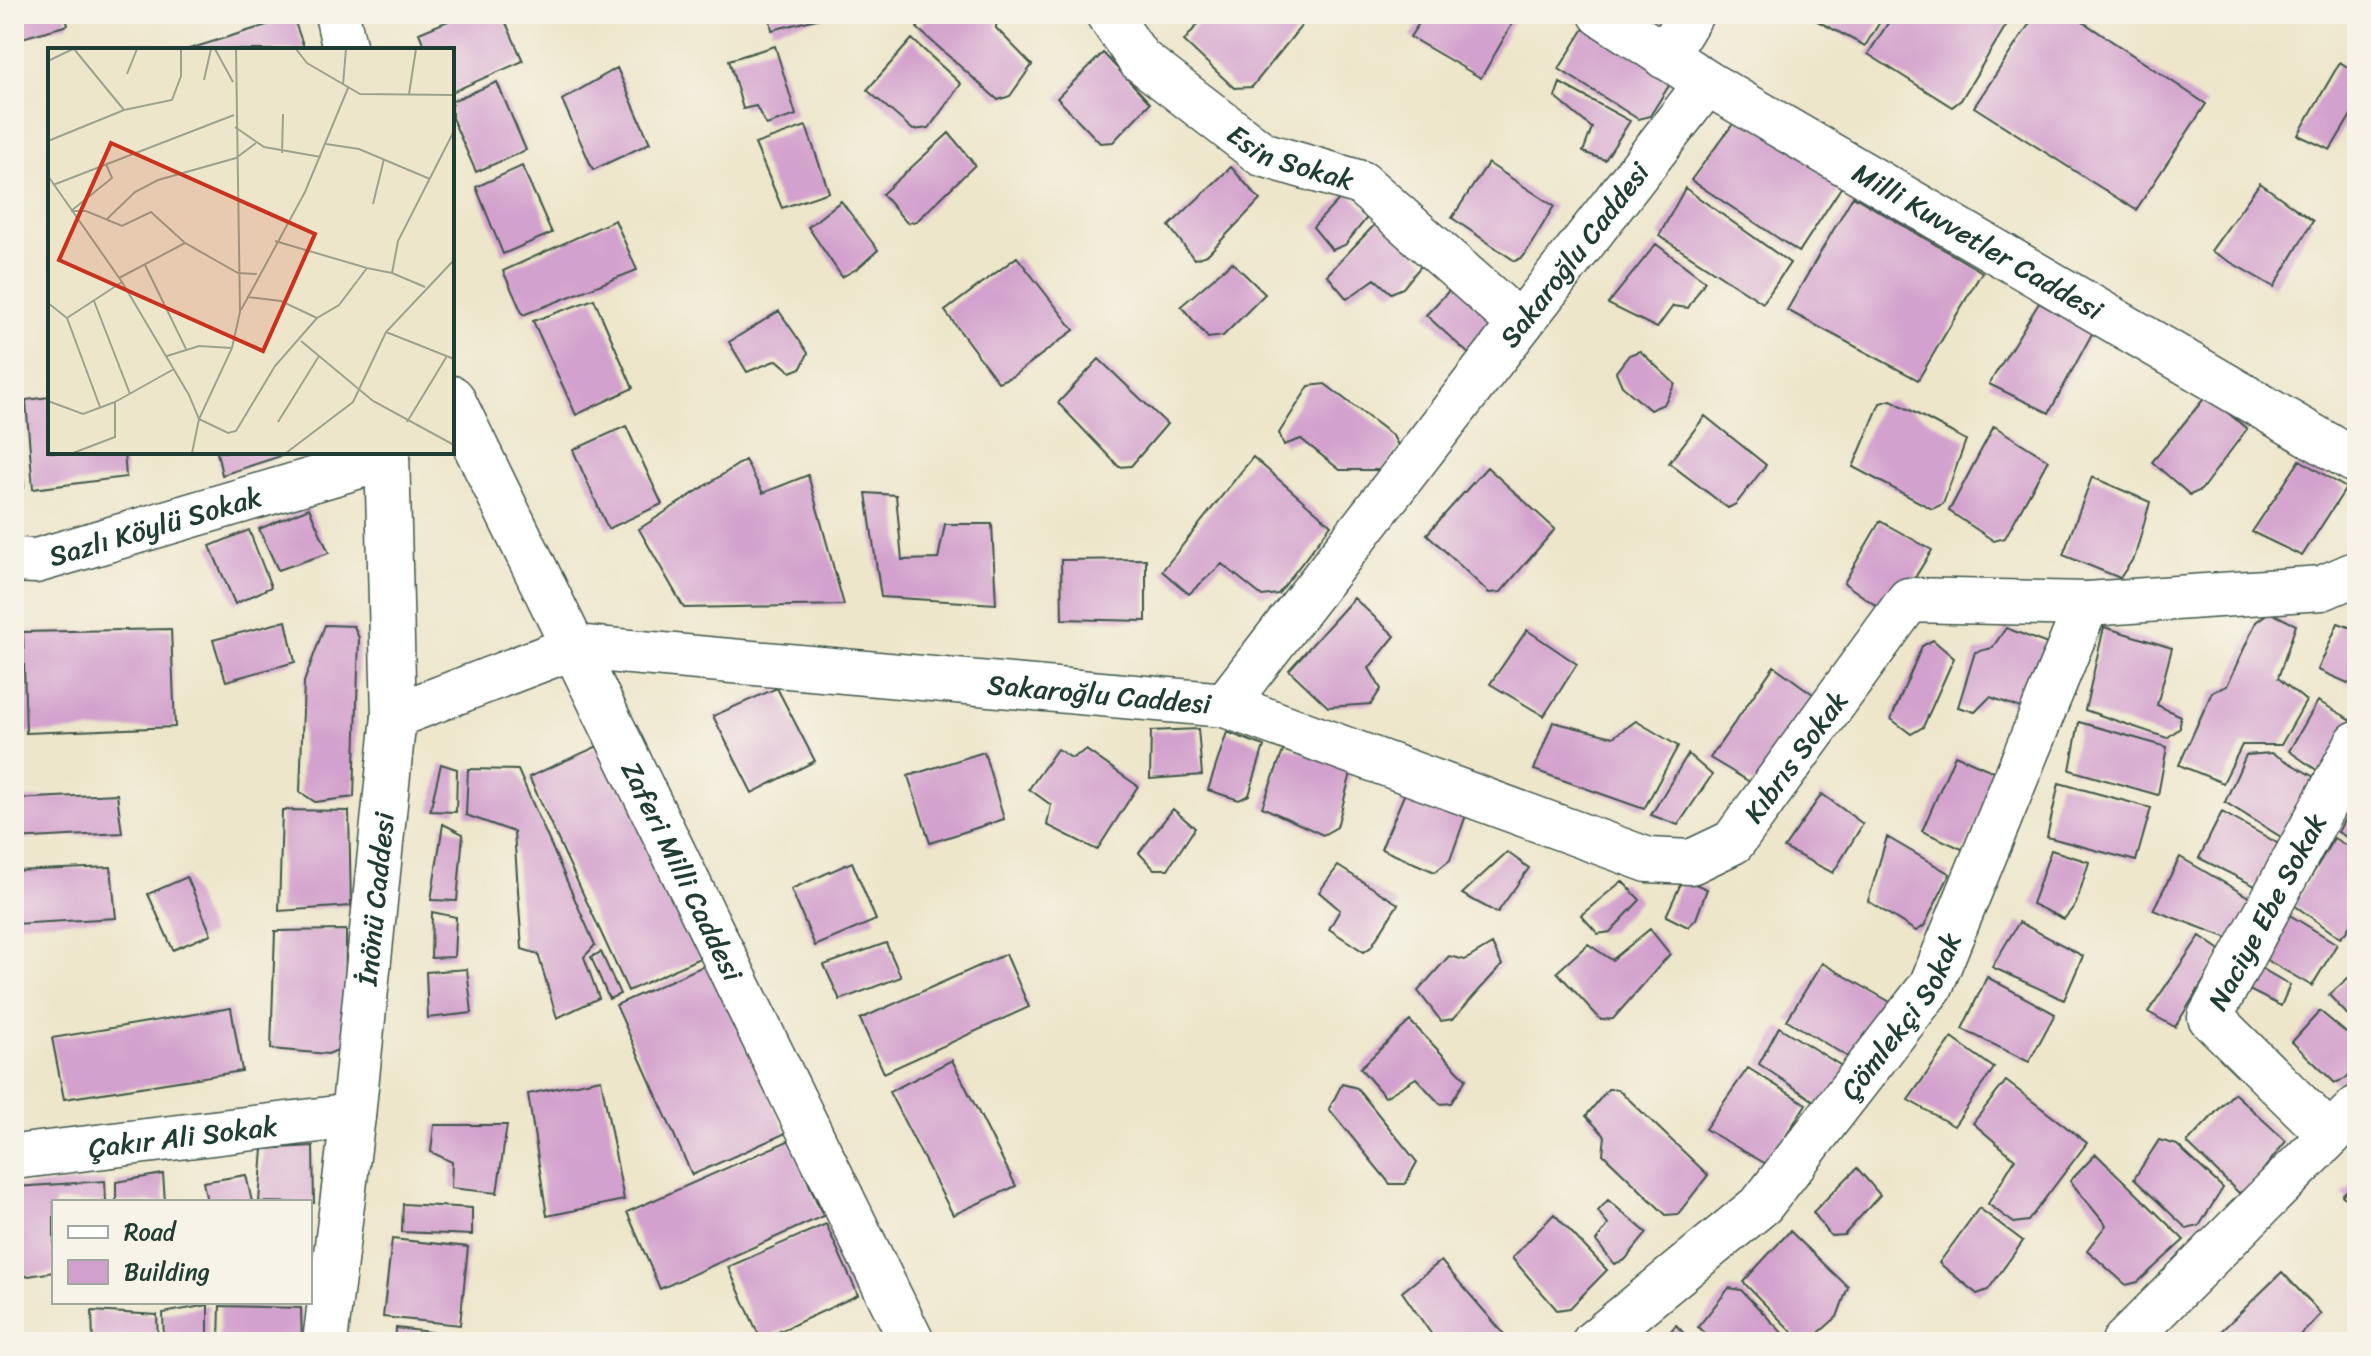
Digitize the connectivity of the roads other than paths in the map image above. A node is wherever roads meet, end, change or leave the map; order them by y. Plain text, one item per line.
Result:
1 (337, 14) edge
2 (1108, 14) edge
3 (1601, 14) edge
4 (1691, 14) edge
5 (345, 48) edge
6 (1665, 57) junction
7 (1707, 83) junction
8 (1520, 324) junction
9 (454, 402) edge
10 (387, 455) edge
11 (2357, 462) edge
12 (14, 560) edge
13 (2357, 573) edge
14 (2087, 604) junction
15 (574, 647) junction
16 (1225, 705) junction
17 (394, 716) junction
18 (2357, 743) edge
19 (353, 1116) junction
20 (2344, 1121) edge
21 (14, 1157) edge
22 (325, 1342) edge
23 (912, 1342) edge
24 (1594, 1342) edge
25 (2124, 1342) edge

1 - 5 street
2 - 8 street, Esin Sokak
3 - 6 street, Milli Kuvvetler Caddesi
4 - 6 street
6 - 7 street, Milli Kuvvetler Caddesi
7 - 8 street, Sakaroğlu Caddesi
7 - 11 street, Milli Kuvvetler Caddesi
8 - 16 street, Sakaroğlu Caddesi
9 - 15 street, Zaferi Milli Caddesi
10 - 12 street, Sazlı Köylü Sokak
10 - 17 street, İnönü Caddesi
13 - 14 street, Kıbrıs Sokak
14 - 16 street, Kıbrıs Sokak
14 - 24 street, Çömlekçi Sokak
15 - 16 street, Sakaroğlu Caddesi
15 - 17 street, Sakaroğlu Caddesi
15 - 23 street, Zaferi Milli Caddesi
17 - 19 street, İnönü Caddesi
18 - 20 street, Naciye Ebe Sokak
19 - 21 street, Çakır Ali Sokak
19 - 22 street, İnönü Caddesi
20 - 25 street

